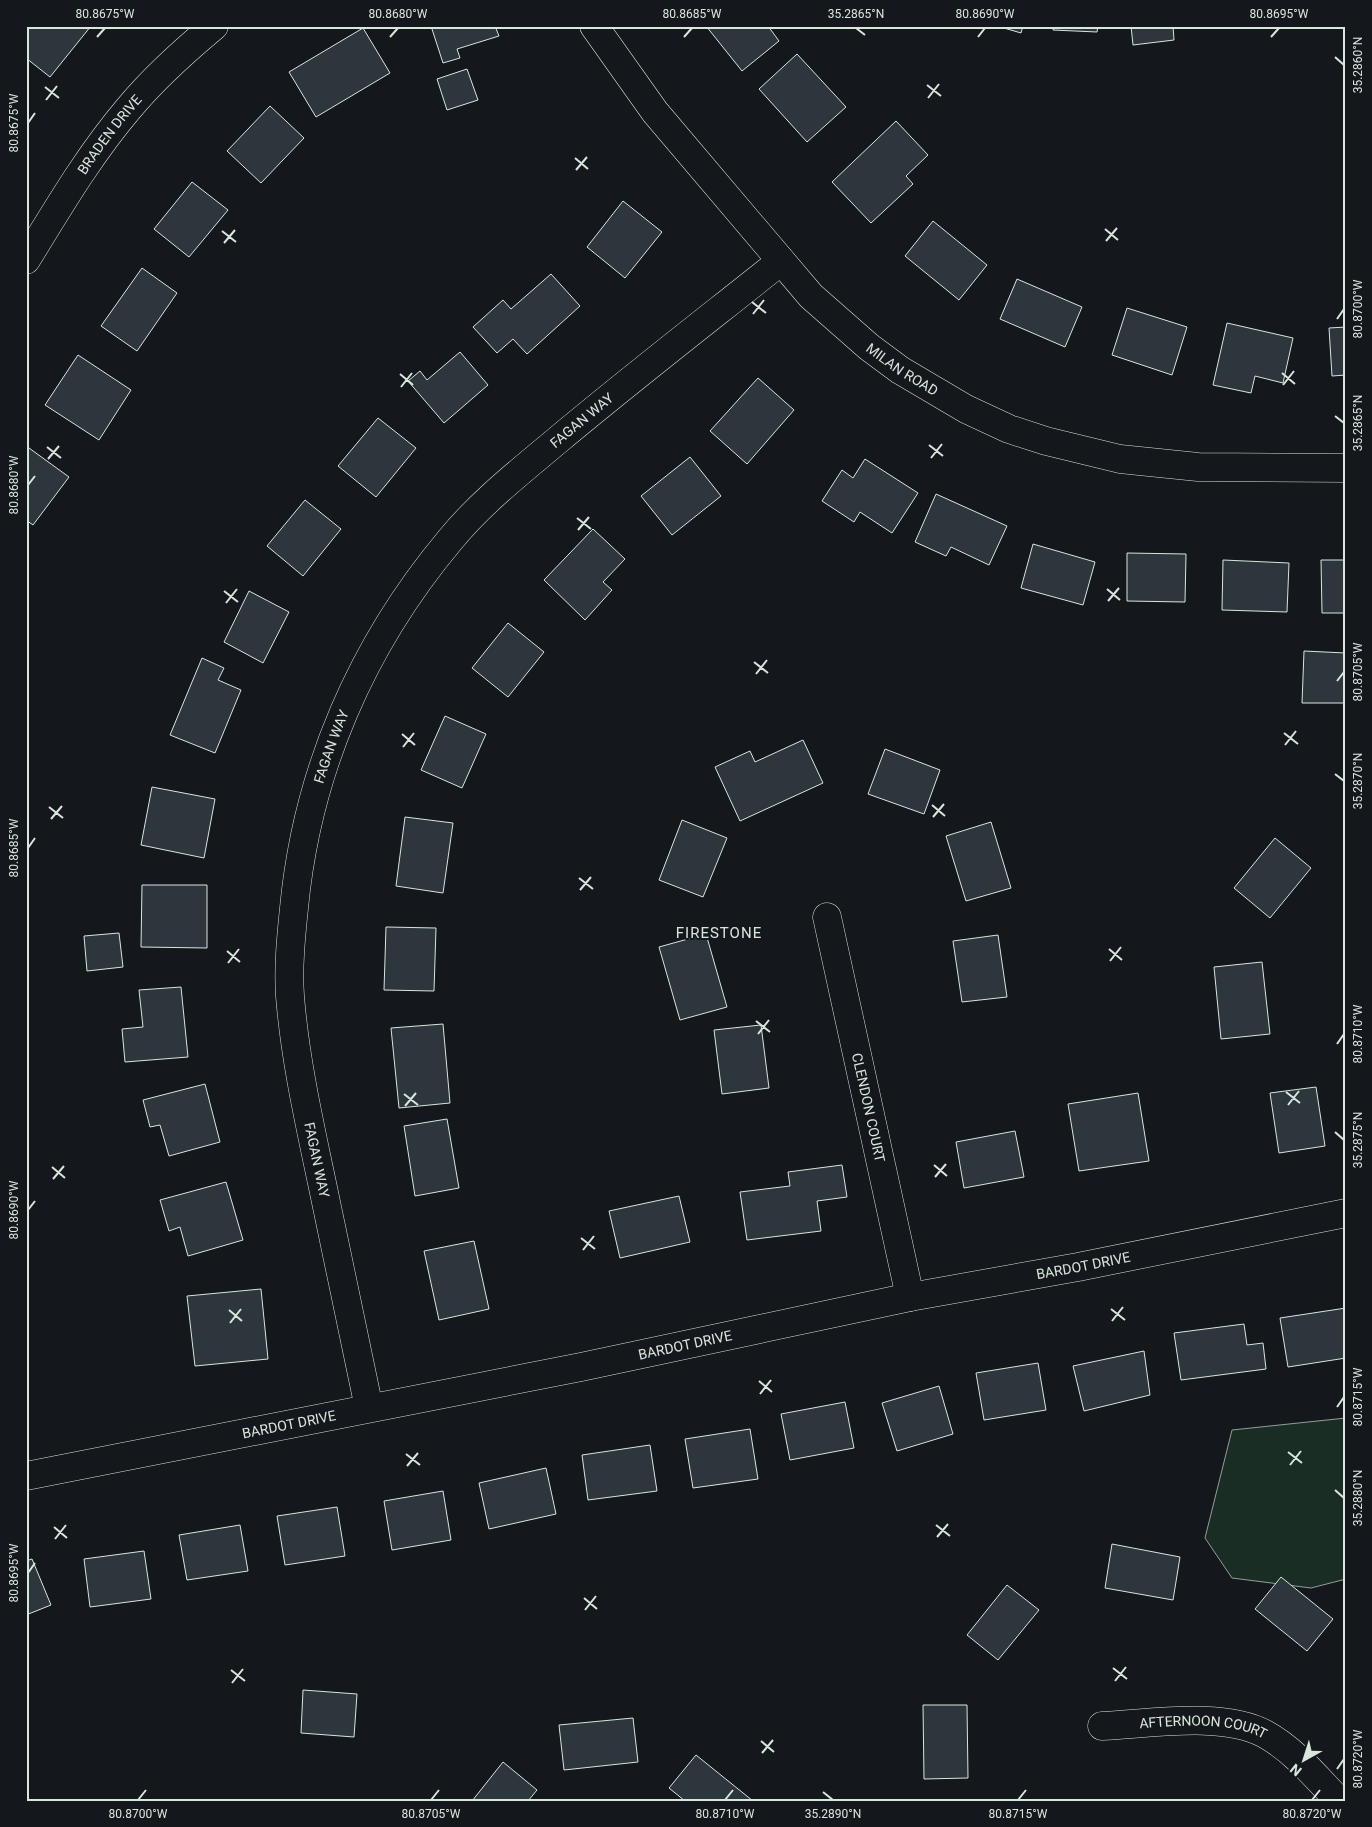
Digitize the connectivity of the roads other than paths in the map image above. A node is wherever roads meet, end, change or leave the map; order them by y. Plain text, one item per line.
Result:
1 (214, 26) edge
2 (594, 26) edge
3 (26, 260) edge
4 (781, 260) junction
5 (1346, 468) edge
6 (827, 917) dead end
7 (1346, 1213) edge
8 (910, 1297) junction
9 (369, 1408) junction
10 (26, 1476) edge
11 (1102, 1726) dead end
12 (1339, 1801) edge

1 - 3 street, BRADEN DRIVE
2 - 4 street, MILAN ROAD
4 - 5 street, MILAN ROAD
4 - 9 street, FAGAN WAY
6 - 8 street, CLENDON COURT
7 - 8 street, BARDOT DRIVE
8 - 9 street, BARDOT DRIVE
9 - 10 street, BARDOT DRIVE
11 - 12 street, AFTERNOON COURT

